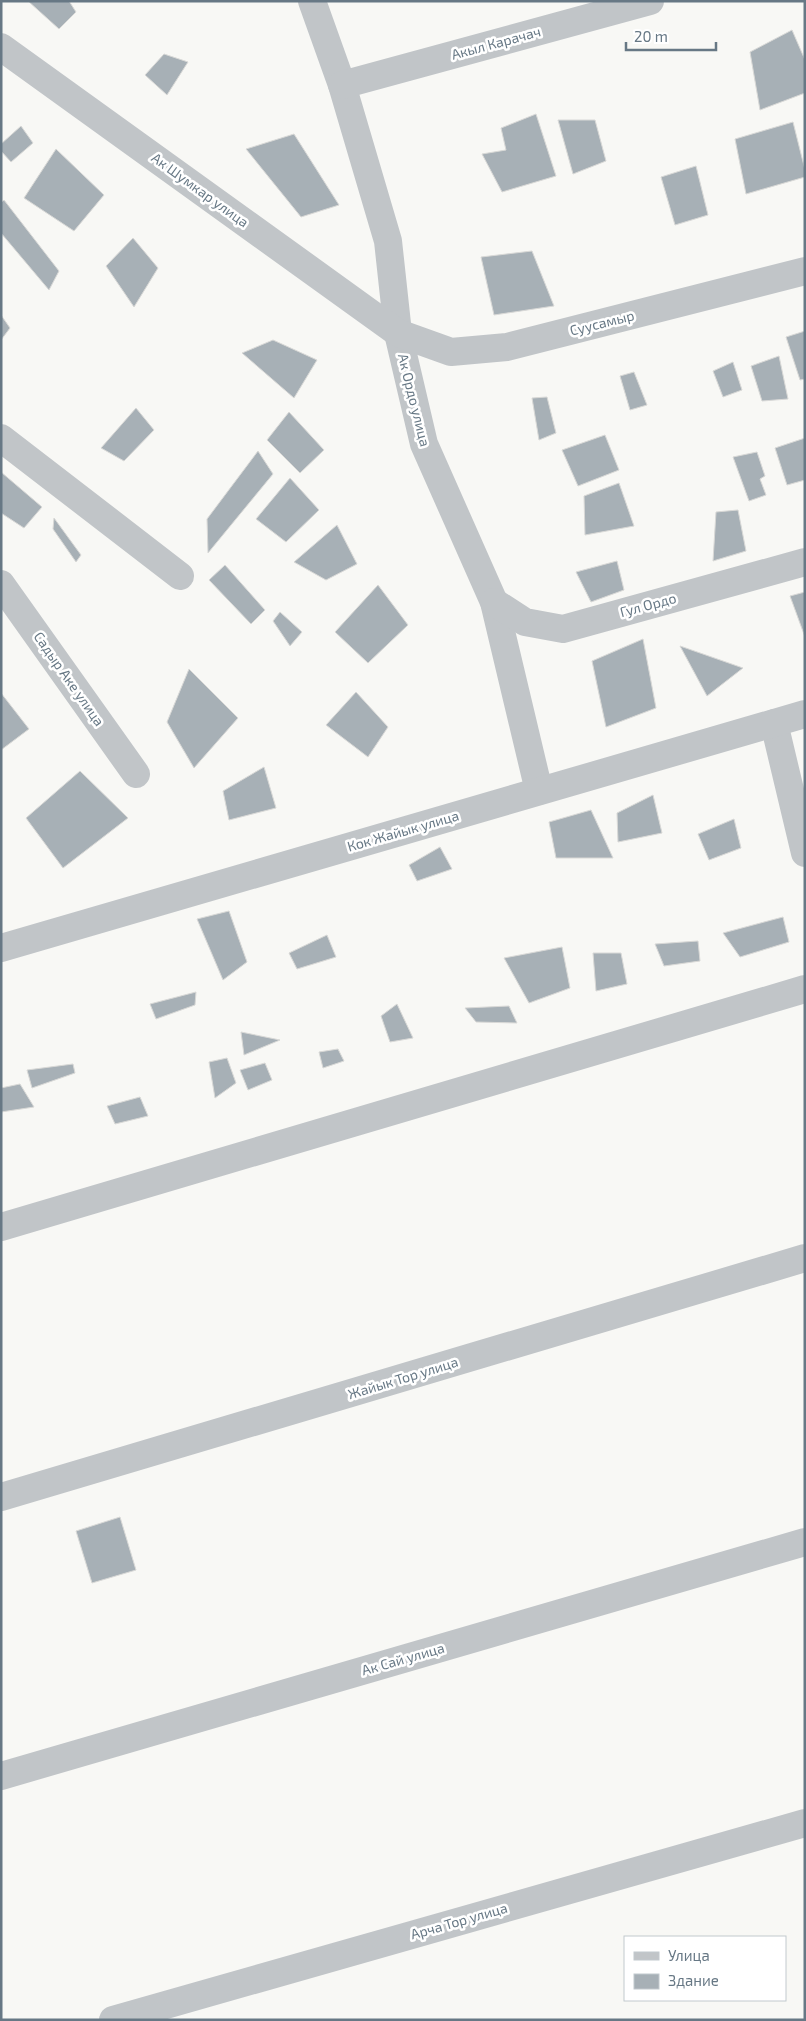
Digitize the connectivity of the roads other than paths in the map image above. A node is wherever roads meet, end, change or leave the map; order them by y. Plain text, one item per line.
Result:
1 (312, 1) edge
2 (650, 1) edge
3 (1, 47) edge
4 (342, 85) junction
5 (805, 271) edge
6 (398, 333) junction
7 (1, 438) edge
8 (805, 562) edge
9 (180, 576) dead end
10 (1, 584) edge
11 (494, 602) junction
12 (805, 714) edge
13 (774, 723) junction
14 (136, 774) dead end
15 (539, 791) junction
16 (805, 853) edge
17 (1, 948) edge
18 (805, 989) edge
19 (1, 1228) edge
20 (805, 1258) edge
21 (1, 1497) edge
22 (805, 1542) edge
23 (1, 1776) edge
24 (805, 1823) edge
25 (113, 2020) edge

1 - 4 street, Ак Ордо улица
2 - 4 street, Акыл Карачач
3 - 6 street, Ак Шумкар улица
4 - 6 street, Ак Ордо улица
5 - 6 street, Суусамыр
6 - 11 street, Ак Ордо улица
7 - 9 street
8 - 11 street, Гул Ордо
10 - 14 street, Садыр Аке улица
11 - 15 street, Ак Ордо улица
12 - 13 street, Кок Жайык улица
13 - 15 street, Кок Жайык улица
13 - 16 street
15 - 17 street, Кок Жайык улица
18 - 19 street
20 - 21 street, Жайык Тор улица
22 - 23 street, Ак Сай улица
24 - 25 street, Арча Тор улица

